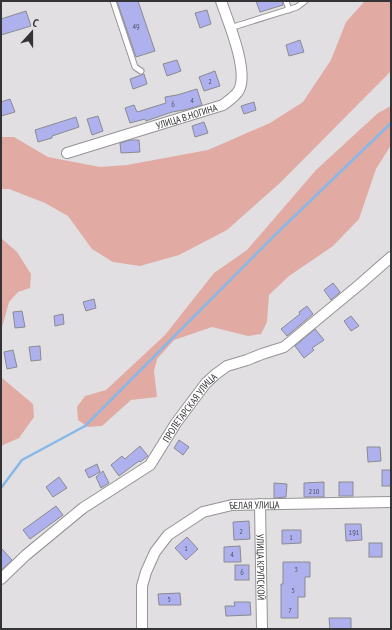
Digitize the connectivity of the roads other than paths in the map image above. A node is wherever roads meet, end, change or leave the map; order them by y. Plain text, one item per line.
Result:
1 (113, 1) edge
2 (221, 1) edge
3 (286, 1) edge
4 (305, 1) edge
5 (289, 10) junction
6 (230, 28) junction
7 (141, 71) dead end
8 (67, 153) dead end
9 (391, 257) edge
10 (391, 502) edge
11 (260, 504) junction
12 (1, 579) edge
13 (142, 629) edge
14 (262, 629) edge

1 - 7 lane
2 - 6 street, УЛИЦА В.НОГИНА
3 - 5 lane
4 - 5 lane
5 - 6 lane
6 - 8 street, УЛИЦА В.НОГИНА
9 - 12 street, ПРОЛЕТАРСКАЯ УЛИЦА
10 - 11 street, БЕЛАЯ УЛИЦА
11 - 13 street, БЕЛАЯ УЛИЦА
11 - 14 street, УЛИЦА КРУПСКОЙ

